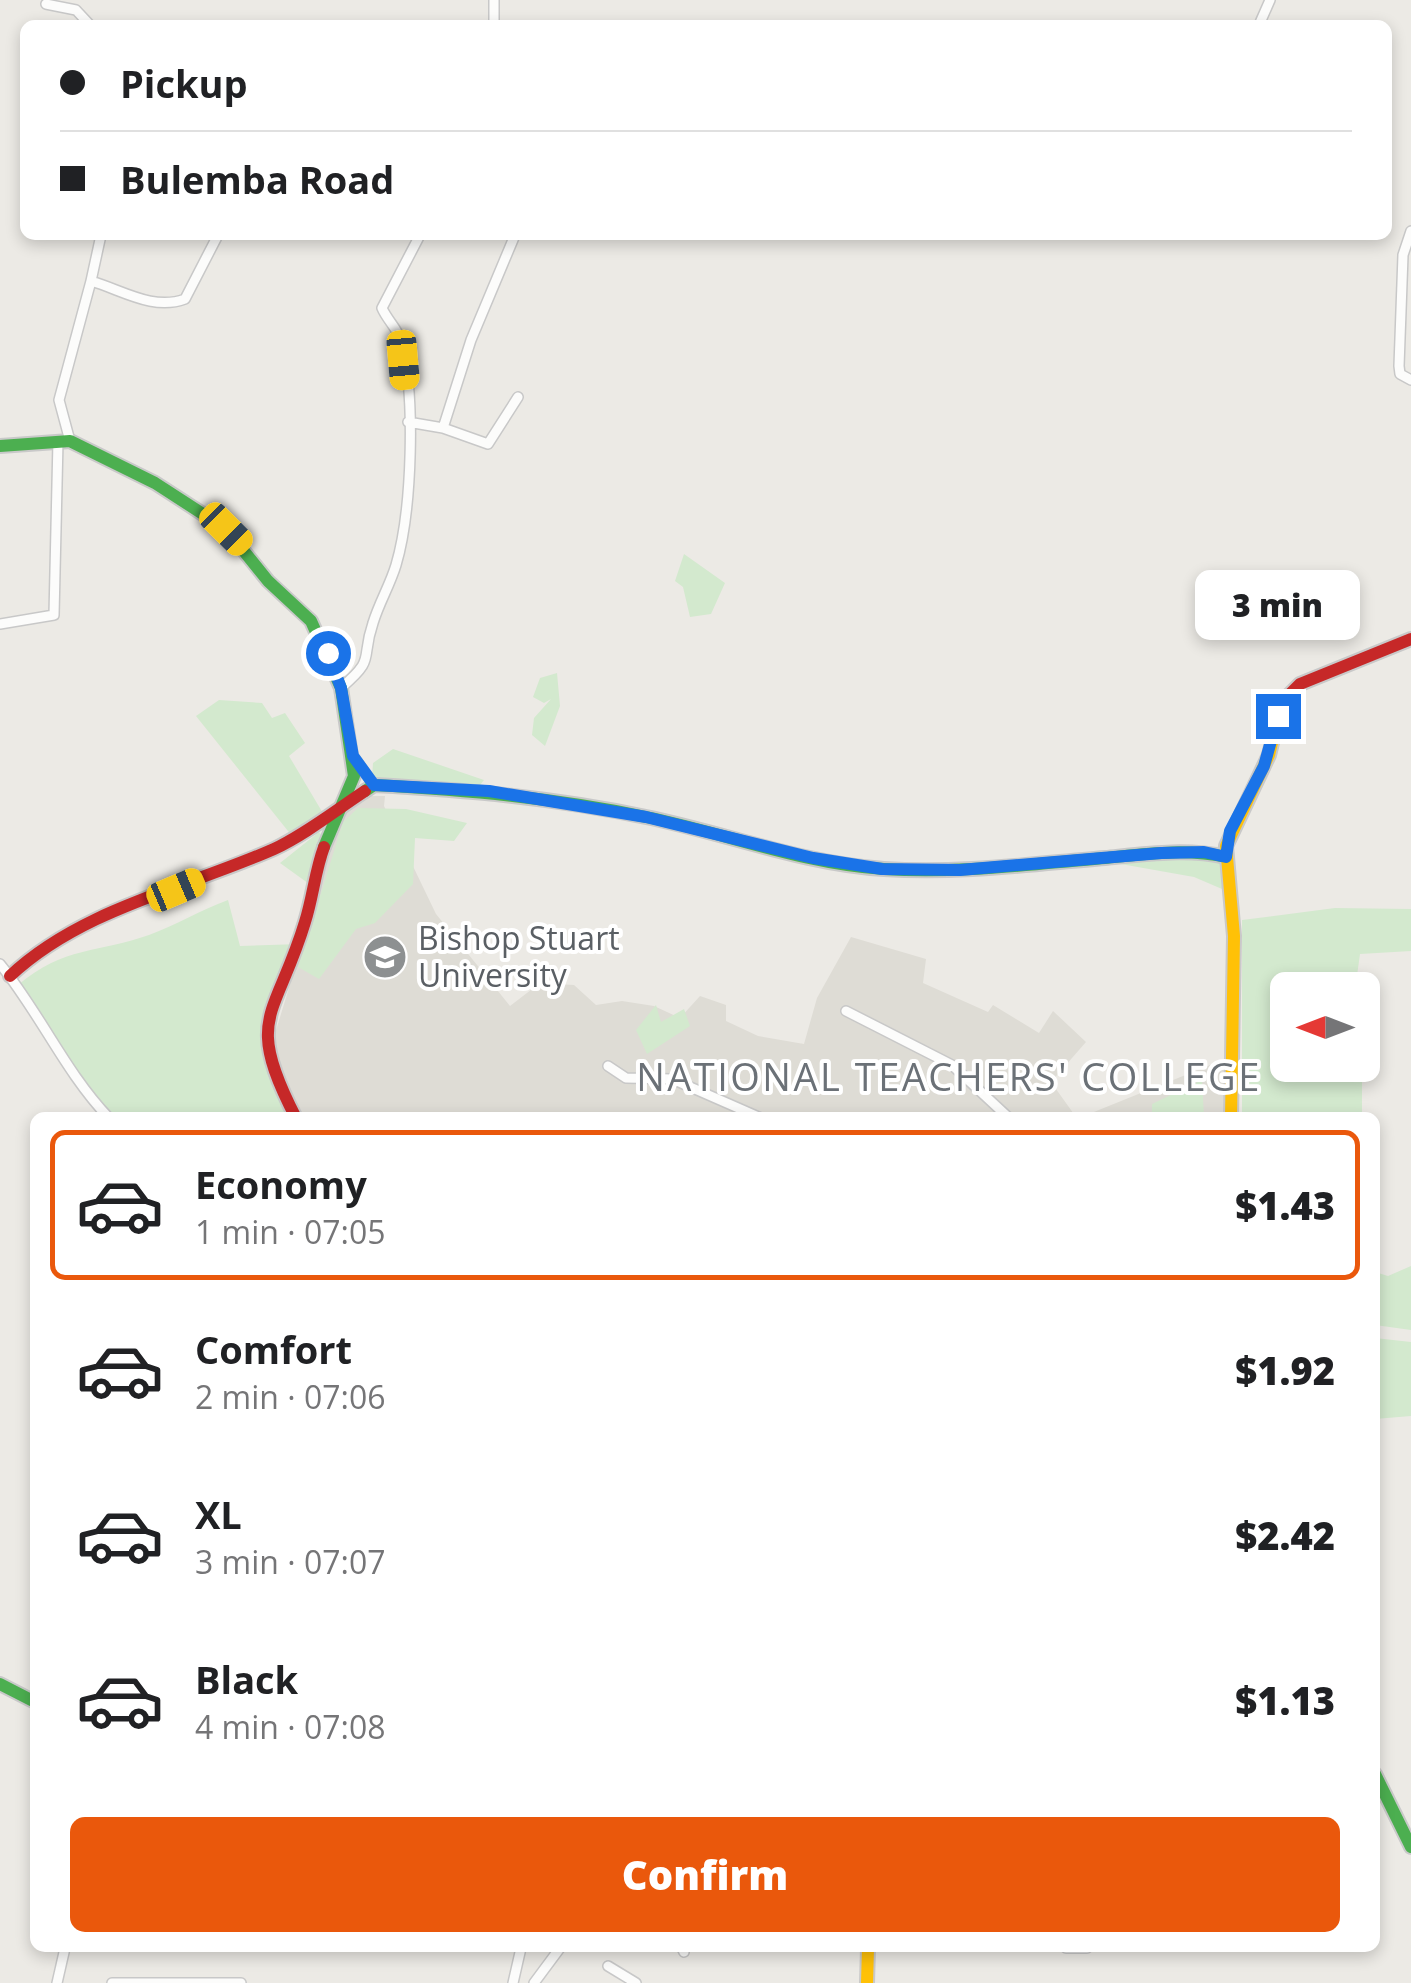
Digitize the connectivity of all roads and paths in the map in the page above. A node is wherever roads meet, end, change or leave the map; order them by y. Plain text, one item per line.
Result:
1 (46, 4) dead end
2 (85, 20) edge
3 (1411, 231) edge
4 (101, 240) edge
5 (215, 240) edge
6 (417, 240) edge
7 (513, 240) edge
8 (92, 281) junction
9 (1411, 380) edge
10 (518, 397) dead end
11 (408, 422) junction
12 (443, 428) junction
13 (64, 441) junction
14 (0, 446) edge
15 (0, 624) edge
16 (1411, 638) edge
17 (341, 688) junction
18 (353, 756) junction
19 (374, 785) junction
20 (347, 801) junction
21 (1226, 857) junction
22 (0, 964) edge
23 (10, 976) junction
24 (846, 1012) dead end
25 (608, 1066) dead end
26 (104, 1112) edge
27 (293, 1112) edge
28 (746, 1112) edge
29 (1003, 1112) edge
30 (1231, 1112) edge
31 (0, 1684) edge
32 (30, 1699) edge
33 (1380, 1784) edge
34 (1411, 1846) edge
35 (64, 1952) edge
36 (520, 1952) edge
37 (557, 1952) edge
38 (868, 1952) edge
39 (608, 1966) dead end
40 (58, 1983) edge
41 (112, 1983) edge
42 (241, 1983) edge
43 (513, 1983) edge
44 (534, 1983) edge
45 (636, 1983) edge
46 (867, 1983) edge

1 - 2 street
3 - 9 street
4 - 8 street
5 - 8 street
6 - 11 street
7 - 12 street
8 - 13 street
10 - 12 street
11 - 12 street
11 - 17 street
13 - 14 street
13 - 15 street
13 - 17 street
16 - 21 street
17 - 18 street
18 - 19 street
18 - 20 street
19 - 20 street
19 - 21 street
20 - 23 street
20 - 27 street
21 - 30 street
22 - 23 street
23 - 26 street
24 - 29 street
25 - 28 street
31 - 32 street
33 - 34 street
35 - 40 street
36 - 43 street
37 - 44 street
38 - 46 street
39 - 45 street
41 - 42 street

